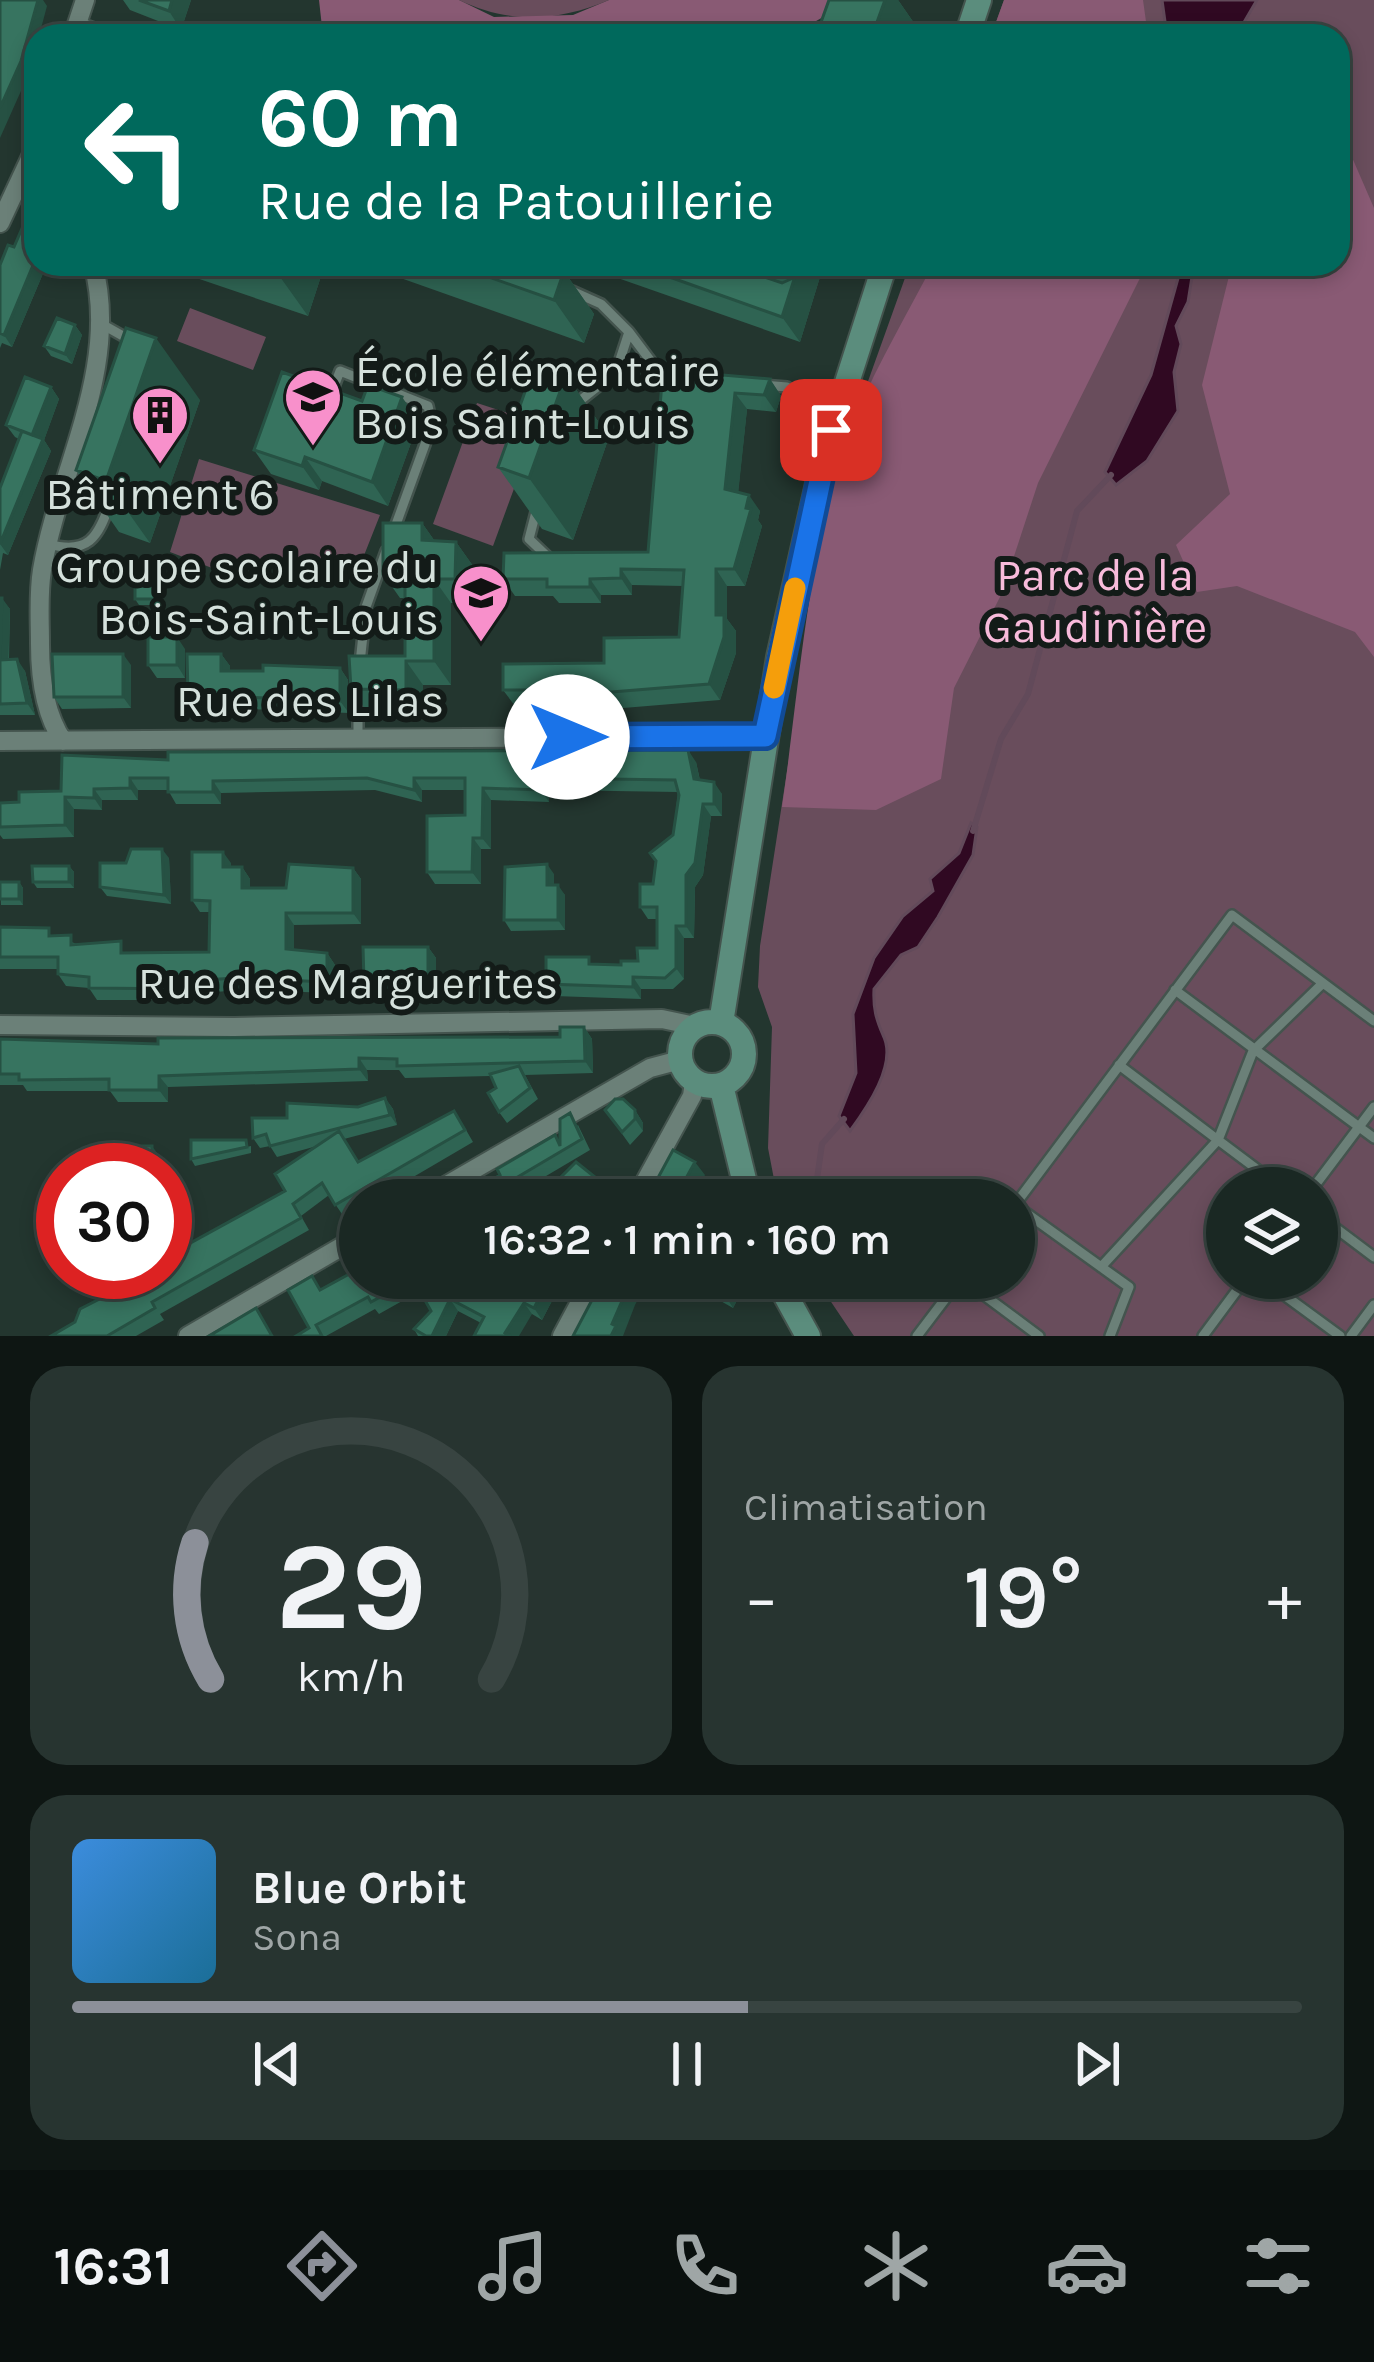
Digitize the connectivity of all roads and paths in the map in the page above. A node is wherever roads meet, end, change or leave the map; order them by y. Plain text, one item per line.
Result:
1 (24, 172) edge
2 (0, 223) edge
3 (96, 276) edge
4 (881, 276) edge
5 (550, 284) edge
6 (98, 322) junction
7 (629, 332) junction
8 (134, 343) edge
9 (665, 377) junction
10 (686, 379) edge
11 (746, 384) edge
12 (787, 387) dead end
13 (329, 398) edge
14 (663, 400) edge
15 (572, 409) dead end
16 (542, 492) edge
17 (112, 498) edge
18 (48, 544) junction
19 (556, 561) edge
20 (765, 736) junction
21 (358, 740) junction
22 (63, 741) junction
23 (0, 742) edge
24 (1323, 983) junction
25 (1175, 990) junction
26 (1374, 1021) edge
27 (0, 1025) edge
28 (708, 1025) junction
29 (1253, 1051) junction
30 (680, 1060) junction
31 (1119, 1065) junction
32 (694, 1082) junction
33 (722, 1085) junction
34 (1374, 1107) edge
35 (1359, 1127) junction
36 (1374, 1138) edge
37 (1218, 1140) junction
38 (1254, 1167) edge
39 (1329, 1167) edge
40 (457, 1179) edge
41 (647, 1179) edge
42 (744, 1179) edge
43 (1035, 1179) edge
44 (1035, 1220) edge
45 (1338, 1230) edge
46 (339, 1248) edge
47 (1374, 1257) edge
48 (1101, 1267) junction
49 (582, 1299) edge
50 (788, 1299) edge
51 (945, 1299) edge
52 (989, 1299) edge
53 (1230, 1299) edge
54 (1290, 1299) edge
55 (1374, 1305) edge
56 (188, 1336) edge
57 (562, 1336) edge
58 (808, 1336) edge
59 (917, 1336) edge
60 (1039, 1336) edge
61 (1110, 1336) edge
62 (1203, 1336) edge
63 (1340, 1336) edge
64 (1351, 1336) edge

1 - 2 street
3 - 6 street
4 - 20 street
5 - 7 lane
6 - 8 lane
6 - 18 street
7 - 9 lane
7 - 15 lane
9 - 10 lane
9 - 14 lane
11 - 12 lane
13 - 21 lane
16 - 19 lane
17 - 18 lane
18 - 22 street
20 - 21 street, Rue des Lilas
20 - 28 street
21 - 22 street, Rue des Lilas
22 - 23 street, Rue des Lilas
24 - 25 lane
24 - 26 lane
24 - 29 lane
25 - 29 lane
25 - 31 lane
27 - 28 street, Rue des Marguerites
28 - 30 street
28 - 33 street
29 - 35 lane
29 - 37 lane
30 - 32 street
30 - 40 street
31 - 37 lane
31 - 43 lane
32 - 33 street
32 - 41 street
33 - 42 street
34 - 35 lane
35 - 36 lane
35 - 39 lane
37 - 38 lane
37 - 48 lane
44 - 48 lane
45 - 47 lane
46 - 56 street
48 - 61 lane
49 - 57 street
50 - 58 street
51 - 59 lane
52 - 60 lane
53 - 62 lane
54 - 63 lane
55 - 64 lane

